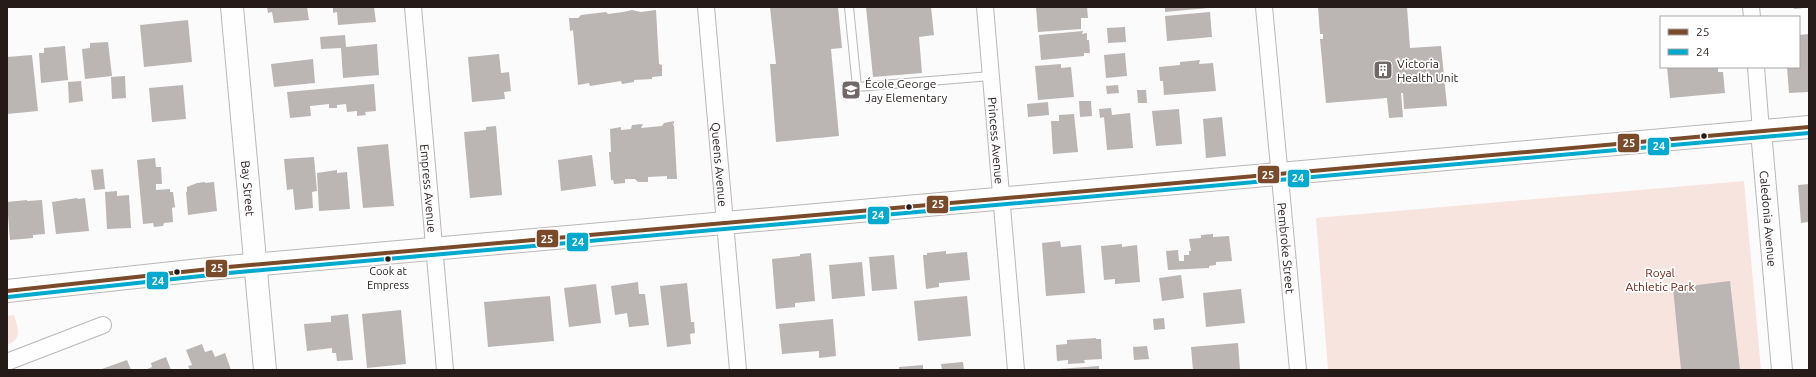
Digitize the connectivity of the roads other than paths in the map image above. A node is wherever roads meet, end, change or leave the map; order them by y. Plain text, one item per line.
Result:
1 (232, 7) edge
2 (413, 7) edge
3 (706, 7) edge
4 (850, 7) edge
5 (985, 7) edge
6 (1264, 7) edge
7 (1756, 68) edge
8 (991, 76) junction
9 (1809, 127) edge
10 (1761, 131) junction
11 (1280, 173) junction
12 (1002, 198) junction
13 (725, 222) junction
14 (434, 248) junction
15 (255, 265) junction
16 (7, 291) edge
17 (103, 325) dead end
18 (7, 362) edge
19 (265, 370) edge
20 (445, 370) edge
21 (738, 370) edge
22 (1016, 370) edge
23 (1298, 370) edge
24 (1782, 370) edge

1 - 15 main road, Bay Street
2 - 14 street, Empress Avenue
3 - 13 street, Queens Avenue
4 - 8 lane
5 - 8 street, Princess Avenue
6 - 11 street, Pembroke Street
7 - 10 street, Caledonia Avenue
8 - 12 street, Princess Avenue
9 - 10 main road
10 - 11 main road
10 - 24 street, Caledonia Avenue
11 - 12 main road
11 - 23 street, Pembroke Street
12 - 13 main road
12 - 22 street, Princess Avenue
13 - 14 main road
13 - 21 street, Queens Avenue
14 - 15 main road
14 - 20 street, Empress Avenue
15 - 16 main road
15 - 19 main road, Bay Street
17 - 18 street

